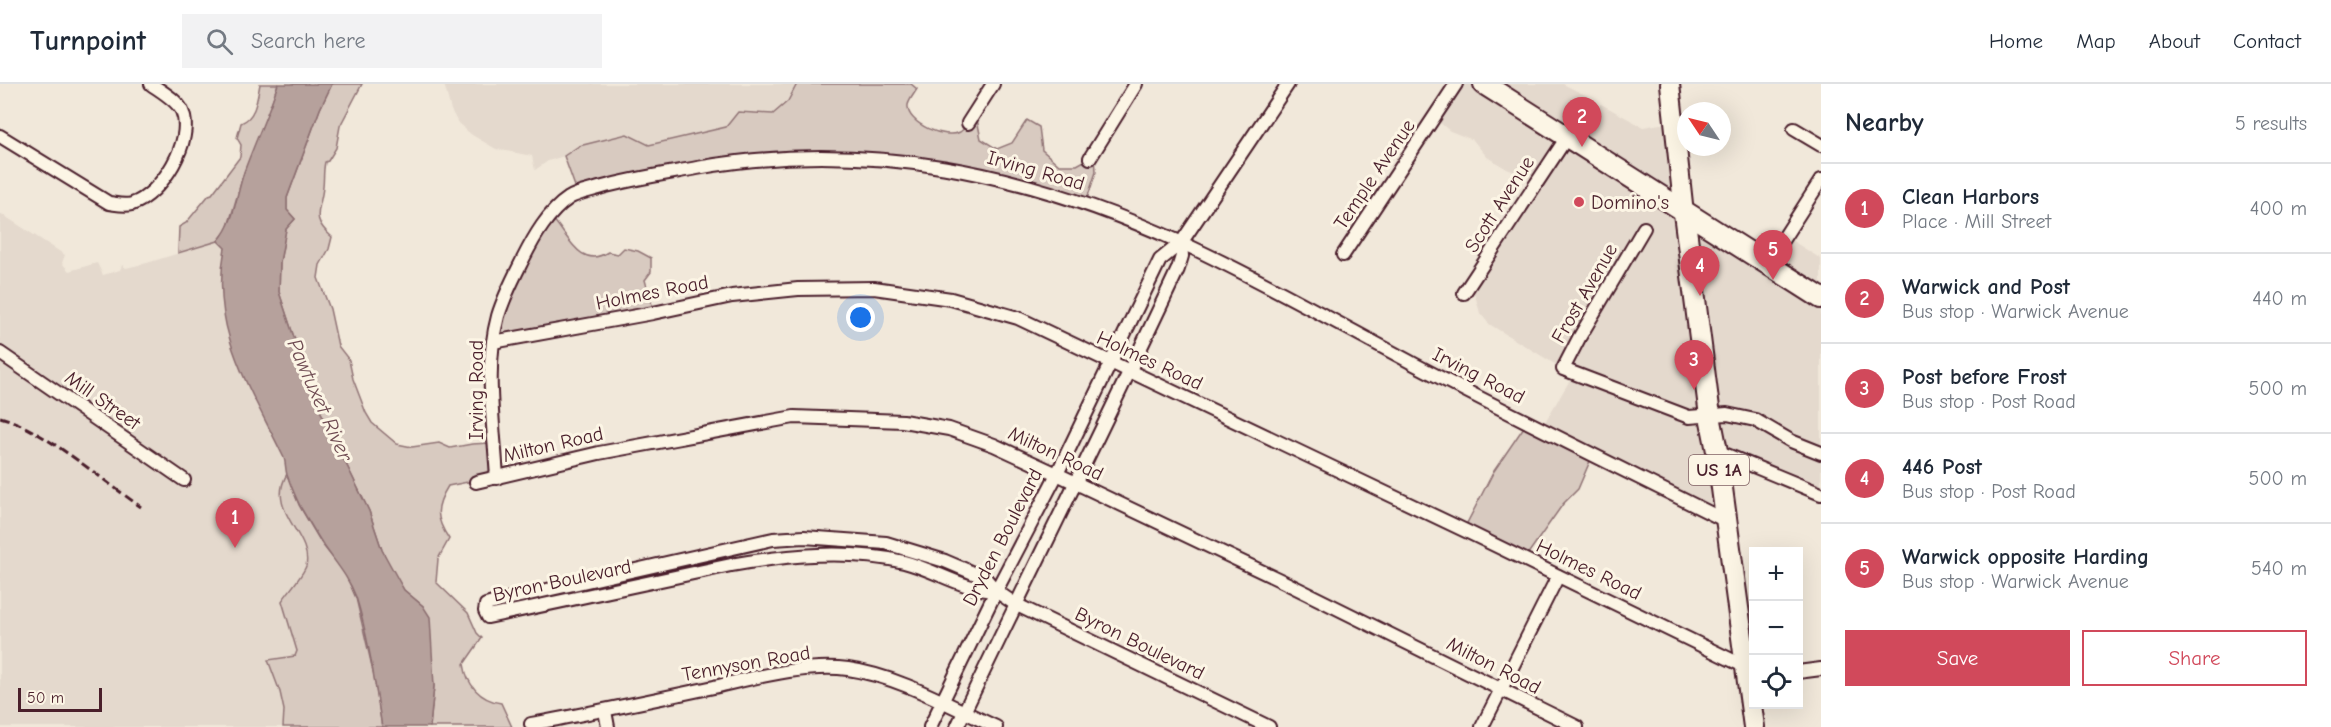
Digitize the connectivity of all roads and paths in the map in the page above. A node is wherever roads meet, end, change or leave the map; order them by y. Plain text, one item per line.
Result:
1 (150, 84) edge
2 (993, 84) edge
3 (1136, 84) edge
4 (1287, 84) edge
5 (1456, 84) edge
6 (1484, 84) edge
7 (1670, 84) edge
8 (969, 123) dead end
9 (1794, 129) dead end
10 (0, 136) edge
11 (1567, 137) junction
12 (1821, 145) edge
13 (1090, 158) dead end
14 (1821, 180) edge
15 (1684, 213) junction
16 (1644, 228) dead end
17 (1181, 243) junction
18 (1343, 255) dead end
19 (1767, 264) junction
20 (1464, 293) dead end
21 (1821, 298) edge
22 (493, 342) junction
23 (0, 353) edge
24 (1109, 362) junction
25 (1130, 372) junction
26 (1710, 416) junction
27 (1717, 451) junction
28 (1821, 453) edge
29 (1057, 474) junction
30 (497, 478) junction
31 (184, 480) dead end
32 (476, 482) dead end
33 (1075, 483) junction
34 (1821, 494) edge
35 (1726, 521) junction
36 (817, 538) junction
37 (816, 555) junction
38 (693, 557) junction
39 (696, 572) junction
40 (1558, 576) junction
41 (996, 591) junction
42 (1015, 604) junction
43 (1749, 669) edge
44 (1821, 669) edge
45 (1803, 671) edge
46 (1749, 674) edge
47 (1500, 690) junction
48 (943, 702) junction
49 (1753, 709) edge
50 (605, 711) junction
51 (963, 712) junction
52 (531, 724) dead end
53 (608, 727) edge
54 (930, 727) edge
55 (957, 727) edge
56 (996, 727) edge
57 (1269, 727) edge
58 (1482, 727) edge
59 (1577, 727) edge
60 (1754, 727) edge

1 - 10 street
2 - 8 street
3 - 13 street
4 - 17 street, Dryden Boulevard
5 - 18 street, Temple Avenue
6 - 11 main road
7 - 15 main road
9 - 12 street
11 - 15 main road
11 - 20 street, Scott Avenue
14 - 19 street
15 - 19 main road
15 - 26 main road, US 1A
16 - 26 street, Frost Avenue
17 - 22 street, Irving Road
17 - 24 street, Dryden Boulevard
17 - 25 street, Dryden Boulevard
17 - 35 street, Irving Road
19 - 21 main road
22 - 24 street, Holmes Road
22 - 30 street, Irving Road
23 - 31 street, Mill Street
24 - 25 street, Holmes Road
24 - 29 street, Dryden Boulevard
25 - 33 street, Dryden Boulevard
25 - 40 street, Holmes Road
26 - 27 main road, US 1A
26 - 28 street
27 - 34 street
27 - 35 main road, US 1A
29 - 30 street, Milton Road
29 - 33 street, Milton Road
29 - 41 street, Dryden Boulevard
30 - 32 street, Milton Road
33 - 42 street, Dryden Boulevard
33 - 47 street, Milton Road
35 - 43 main road, US 1A
36 - 37 street
36 - 38 street, Byron Boulevard
36 - 41 street, Byron Boulevard
37 - 39 street, Byron Boulevard
37 - 41 street, Byron Boulevard
38 - 39 street
38 - 39 street, Byron Boulevard
40 - 46 street, Holmes Road
40 - 47 street
41 - 42 street, Byron Boulevard
41 - 48 street, Dryden Boulevard
42 - 51 street, Dryden Boulevard
42 - 57 street, Byron Boulevard
44 - 45 street
47 - 58 street
47 - 59 street, Milton Road
48 - 50 street, Tennyson Road
48 - 51 street, Tennyson Road
48 - 54 street, Dryden Boulevard
49 - 60 main road, US 1A
50 - 52 street, Tennyson Road
50 - 53 street
51 - 55 street, Dryden Boulevard
51 - 56 street, Tennyson Road

